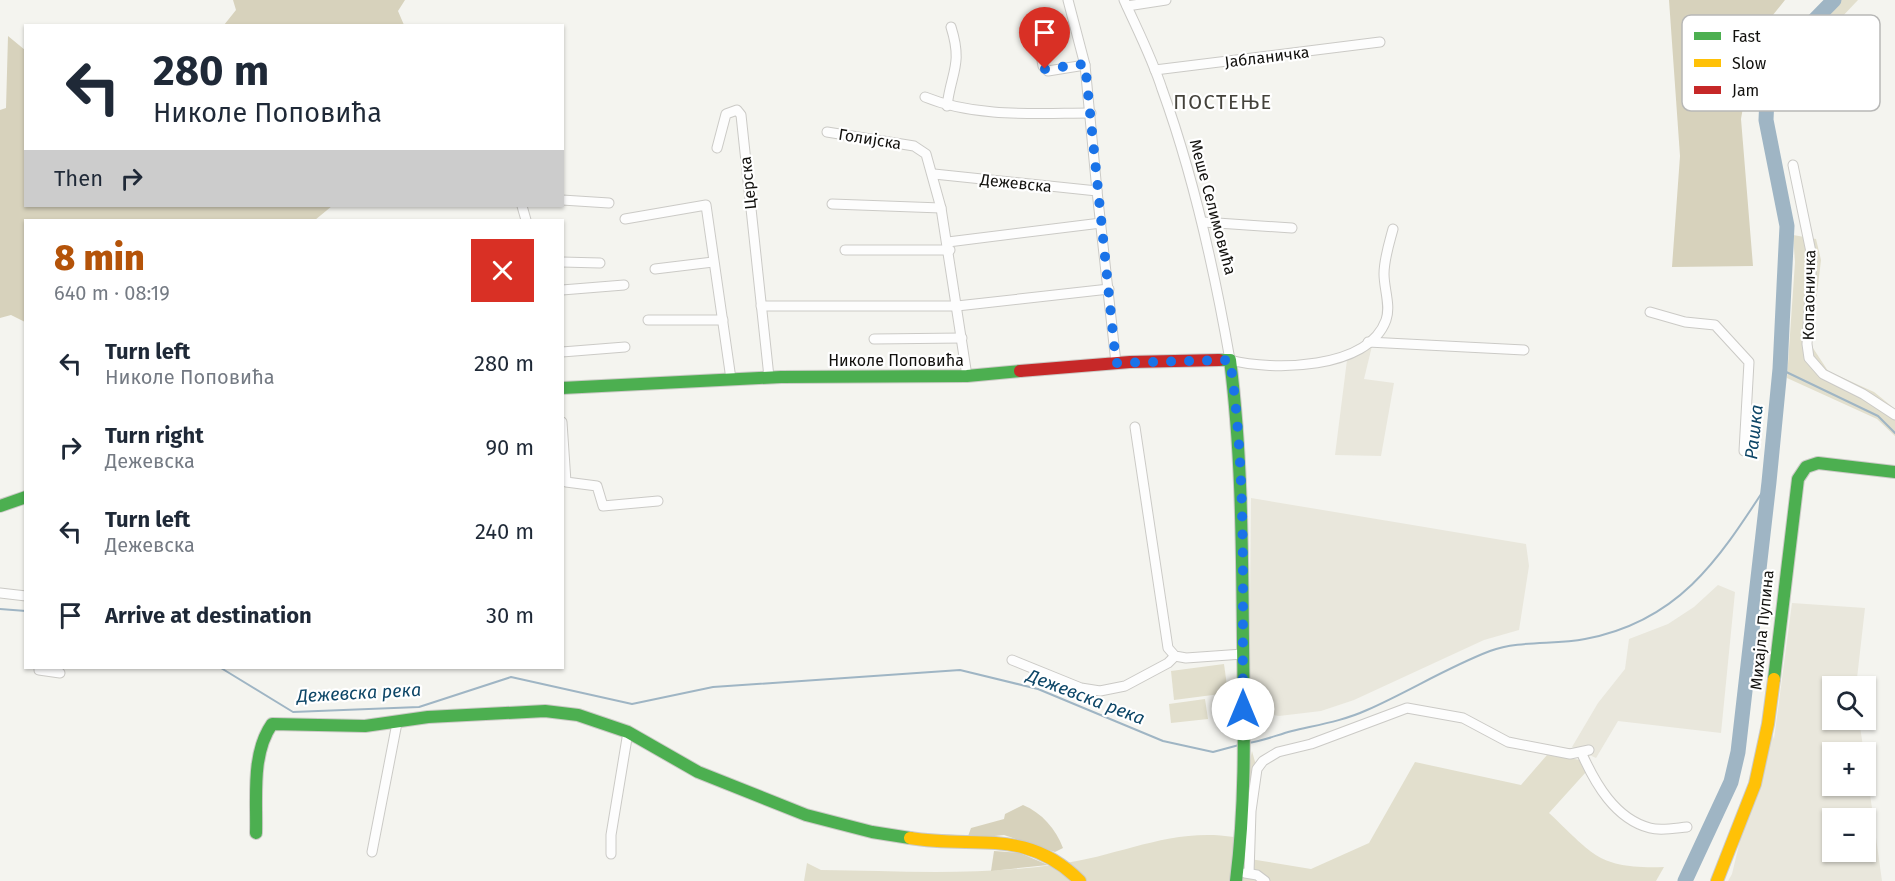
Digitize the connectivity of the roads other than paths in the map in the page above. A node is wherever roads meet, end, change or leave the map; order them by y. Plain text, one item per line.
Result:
1 (1068, 0) edge
2 (1166, 0) edge
3 (1125, 3) edge
4 (951, 27) dead end
5 (1380, 42) dead end
6 (1039, 44) dead end
7 (1085, 64) junction
8 (1155, 70) junction
9 (925, 98) dead end
10 (947, 106) junction
11 (1091, 113) junction
12 (827, 132) dead end
13 (717, 148) dead end
14 (1793, 165) dead end
15 (934, 174) junction
16 (1097, 191) junction
17 (564, 200) edge
18 (609, 203) dead end
19 (832, 204) dead end
20 (942, 208) junction
21 (625, 219) dead end
22 (1203, 222) junction
23 (1101, 223) junction
24 (1292, 228) dead end
25 (1393, 229) dead end
26 (949, 246) junction
27 (845, 250) dead end
28 (713, 261) junction
29 (564, 262) edge
30 (600, 263) dead end
31 (655, 269) dead end
32 (624, 285) dead end
33 (1109, 289) junction
34 (564, 290) edge
35 (761, 306) junction
36 (957, 306) junction
37 (1650, 312) dead end
38 (648, 320) dead end
39 (723, 320) junction
40 (962, 338) junction
41 (874, 339) dead end
42 (1368, 342) junction
43 (625, 347) dead end
44 (1524, 350) dead end
45 (564, 352) edge
46 (1230, 360) junction
47 (1116, 363) junction
48 (967, 376) junction
49 (769, 377) junction
50 (731, 379) junction
51 (564, 388) edge
52 (1895, 415) edge
53 (1135, 427) dead end
54 (1744, 451) dead end
55 (564, 452) edge
56 (1895, 472) edge
57 (24, 498) edge
58 (658, 501) dead end
59 (0, 506) edge
60 (0, 593) edge
61 (24, 596) edge
62 (1243, 654) junction
63 (1174, 656) junction
64 (1012, 660) dead end
65 (39, 669) edge
66 (60, 673) dead end
67 (397, 723) junction
68 (628, 732) junction
69 (1687, 827) dead end
70 (256, 833) dead end
71 (372, 852) dead end
72 (611, 854) dead end
73 (1241, 876) edge
74 (1080, 881) edge
75 (1264, 881) edge
76 (1718, 881) edge

1 - 7 street
2 - 3 street
3 - 8 street, Меше Селимовића
4 - 10 street
5 - 8 street, Јабланичка
6 - 7 street
7 - 11 street
8 - 22 street, Меше Селимовића
9 - 10 street
10 - 11 street
11 - 16 street
12 - 15 street, Голијска
13 - 35 street, Церска
14 - 52 street, Копаоничка
15 - 16 street, Дежевска
15 - 20 street, Голијска
16 - 23 street
17 - 18 street
19 - 20 street
20 - 26 street, Голијска
21 - 28 street
22 - 24 street
22 - 46 street, Меше Селимовића
23 - 26 street
23 - 33 street
25 - 42 street
26 - 27 street
26 - 36 street, Голијска
28 - 31 street
28 - 39 street
29 - 30 street
32 - 34 street
33 - 36 street
33 - 47 street
35 - 36 street
35 - 49 street, Церска
36 - 40 street, Голијска
37 - 54 street
38 - 39 street
39 - 50 street
40 - 41 street
40 - 48 street, Голијска
42 - 44 street
42 - 46 street
43 - 45 street
46 - 47 street, Николе Поповића
46 - 62 street, Меше Селимовића
47 - 48 street, Николе Поповића
48 - 49 street, Николе Поповића
49 - 50 street, Николе Поповића
50 - 51 street, Николе Поповића
53 - 63 street
55 - 58 street
56 - 76 street, Михајла Пупина
57 - 59 street
60 - 61 street
62 - 63 street
62 - 73 street, Меше Селимовића
63 - 64 street
65 - 66 street
67 - 68 street
67 - 70 street
67 - 71 street
68 - 72 street
68 - 74 street
69 - 73 street
73 - 75 street

